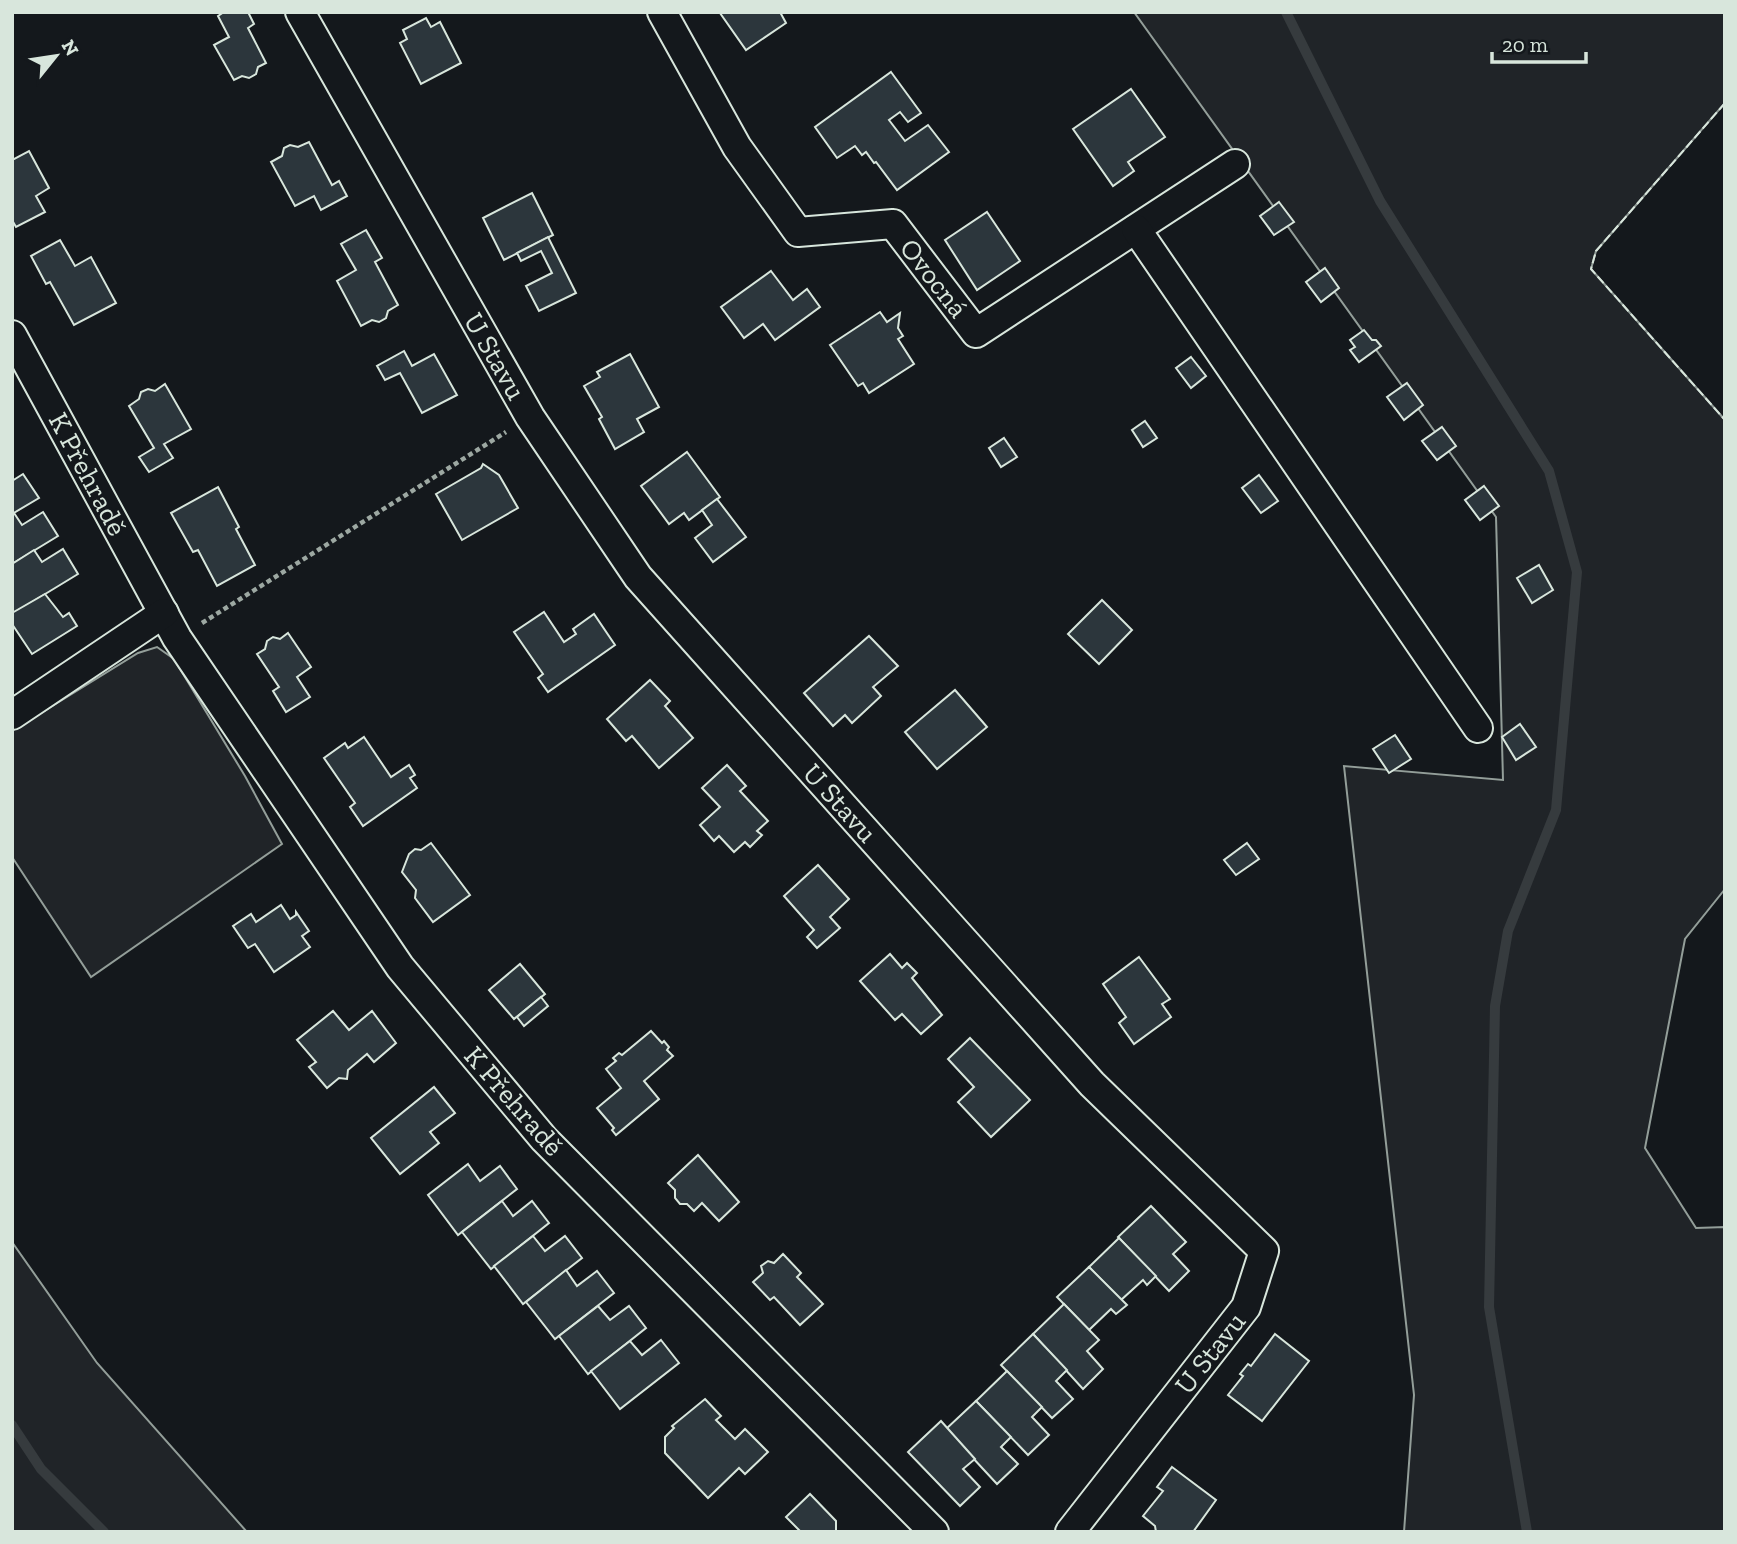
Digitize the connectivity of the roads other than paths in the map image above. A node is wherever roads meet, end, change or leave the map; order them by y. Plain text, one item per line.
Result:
1 (300, 12) edge
2 (662, 12) edge
3 (1236, 164) dead end
4 (1136, 229) junction
5 (12, 335) edge
6 (164, 614) junction
7 (12, 715) edge
8 (1478, 728) dead end
9 (934, 1532) edge
10 (1070, 1532) edge

1 - 10 street, U Stavu
2 - 4 street, Ovocná
3 - 4 street, Ovocná
4 - 8 street
5 - 6 street, K Přehradě
6 - 7 street
6 - 9 street, K Přehradě

